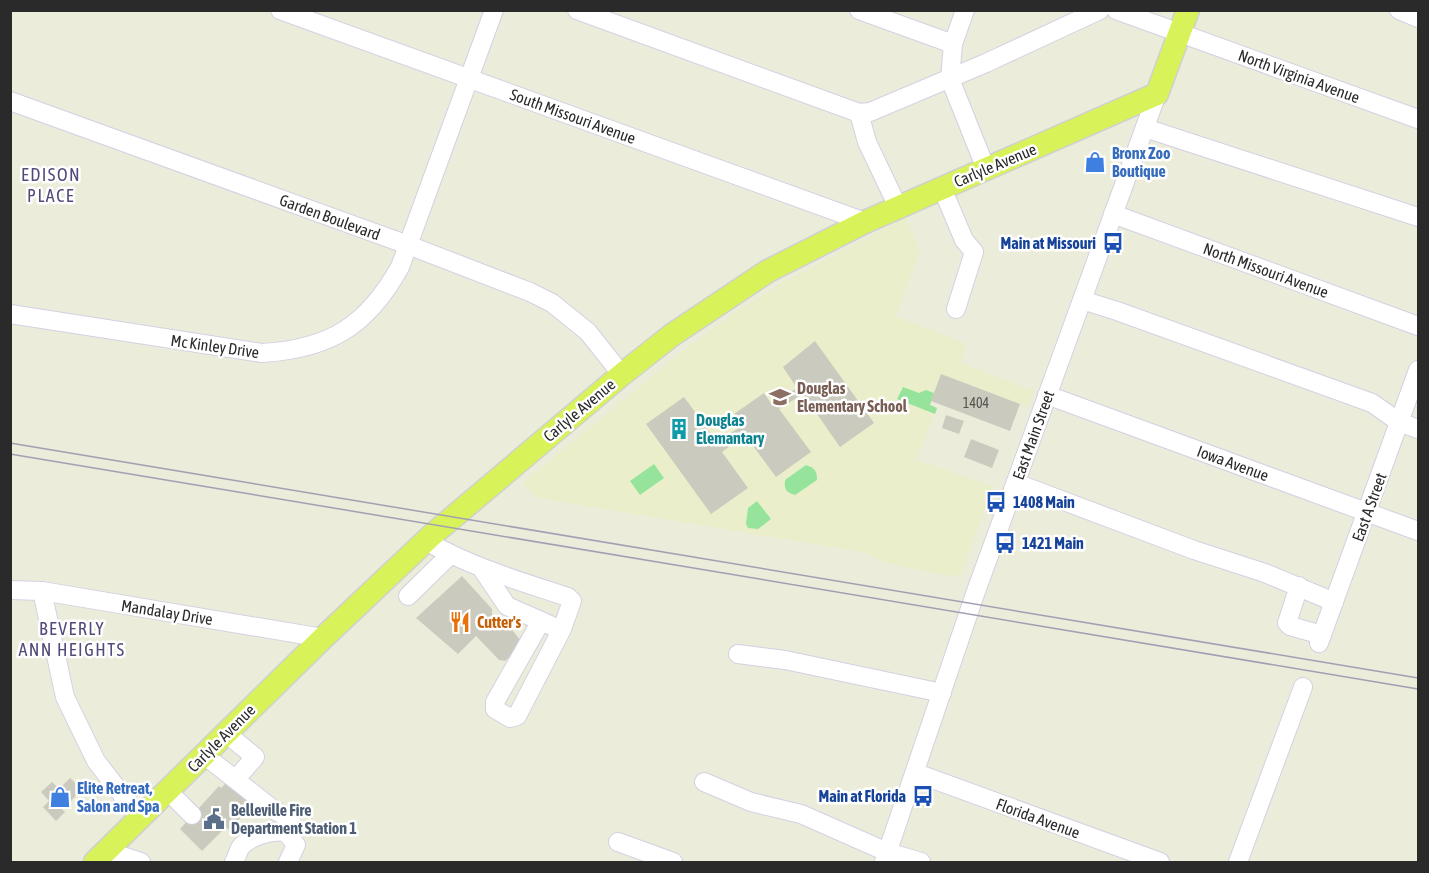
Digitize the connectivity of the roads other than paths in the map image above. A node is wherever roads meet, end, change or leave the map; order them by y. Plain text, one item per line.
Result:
1 (280, 10) edge
2 (494, 10) edge
3 (577, 10) edge
4 (859, 10) edge
5 (965, 10) edge
6 (1100, 10) edge
7 (1116, 10) edge
8 (1188, 10) edge
9 (1399, 10) edge
10 (1419, 18) edge
11 (1180, 33) junction
12 (953, 44) junction
13 (470, 79) junction
14 (950, 79) junction
15 (1157, 94) junction
16 (10, 101) edge
17 (859, 113) junction
18 (1419, 119) edge
19 (1145, 128) junction
20 (986, 169) junction
21 (942, 188) junction
22 (898, 207) junction
23 (1113, 214) junction
24 (1419, 218) edge
25 (865, 222) junction
26 (408, 245) junction
27 (1082, 300) junction
28 (956, 309) dead end
29 (10, 314) edge
30 (1419, 326) edge
31 (1419, 370) edge
32 (622, 375) junction
33 (1047, 395) junction
34 (1399, 422) junction
35 (1419, 429) edge
36 (1016, 483) junction
37 (1367, 512) junction
38 (1419, 531) edge
39 (426, 541) junction
40 (450, 555) junction
41 (482, 569) junction
42 (1299, 586) junction
43 (10, 590) edge
44 (42, 591) junction
45 (408, 596) dead end
46 (1334, 602) junction
47 (541, 621) junction
48 (562, 629) junction
49 (322, 638) junction
50 (738, 654) dead end
51 (1303, 687) dead end
52 (942, 693) junction
53 (226, 733) junction
54 (204, 755) junction
55 (916, 773) junction
56 (236, 779) junction
57 (704, 782) dead end
58 (168, 791) junction
59 (192, 815) dead end
60 (140, 818) junction
61 (286, 832) junction
62 (618, 842) dead end
63 (101, 857) edge
64 (886, 857) edge
65 (1243, 861) edge
66 (141, 862) edge
67 (234, 862) edge
68 (288, 862) edge
69 (673, 862) edge
70 (921, 862) edge
71 (1160, 862) edge

1 - 13 street, South Missouri Avenue
2 - 13 street, Mc Kinley Drive
3 - 17 street
4 - 12 street
5 - 12 street
6 - 14 street
7 - 11 street, North Virginia Avenue
8 - 11 main road, East Main Street
9 - 10 street
11 - 15 main road, East Main Street
11 - 18 street, North Virginia Avenue
12 - 14 street
13 - 25 street, South Missouri Avenue
13 - 26 street, Mc Kinley Drive
14 - 17 street
14 - 20 street
15 - 19 street, East Main Street
15 - 20 main road, Carlyle Avenue
16 - 26 street, Garden Boulevard
17 - 22 street
19 - 23 street, East Main Street
19 - 24 street
20 - 21 main road, Carlyle Avenue
21 - 22 main road, Carlyle Avenue
21 - 28 street
22 - 25 main road, Carlyle Avenue
23 - 27 street, East Main Street
23 - 30 street, North Missouri Avenue
25 - 32 main road, Carlyle Avenue
26 - 29 street, Mc Kinley Drive
26 - 32 street, Garden Boulevard
27 - 33 street, East Main Street
27 - 34 street
31 - 34 street, East A Street
32 - 39 main road, Carlyle Avenue
33 - 36 street, East Main Street
33 - 37 street, Iowa Avenue
34 - 35 street
34 - 37 street, East A Street
36 - 42 street
36 - 52 street, East Main Street
37 - 38 street, Iowa Avenue
37 - 46 street, East A Street
39 - 40 street
39 - 49 main road, Carlyle Avenue
40 - 41 street
40 - 45 street
41 - 47 street
41 - 48 street
42 - 46 street
42 - 46 street, East A Street
43 - 44 street, Mandalay Drive
44 - 49 street, Mandalay Drive
44 - 60 street
47 - 48 street
47 - 48 street
49 - 53 main road, Carlyle Avenue
50 - 52 street
51 - 65 street
52 - 55 street, East Main Street
53 - 54 main road, Carlyle Avenue
53 - 56 street
54 - 56 street
54 - 58 main road, Carlyle Avenue
55 - 64 street, East Main Street
55 - 71 street, Florida Avenue
56 - 61 street
57 - 64 street
58 - 59 street
58 - 60 main road, Carlyle Avenue
60 - 63 main road, Carlyle Avenue
61 - 67 street
61 - 68 street
62 - 69 street
63 - 66 street
64 - 70 street

